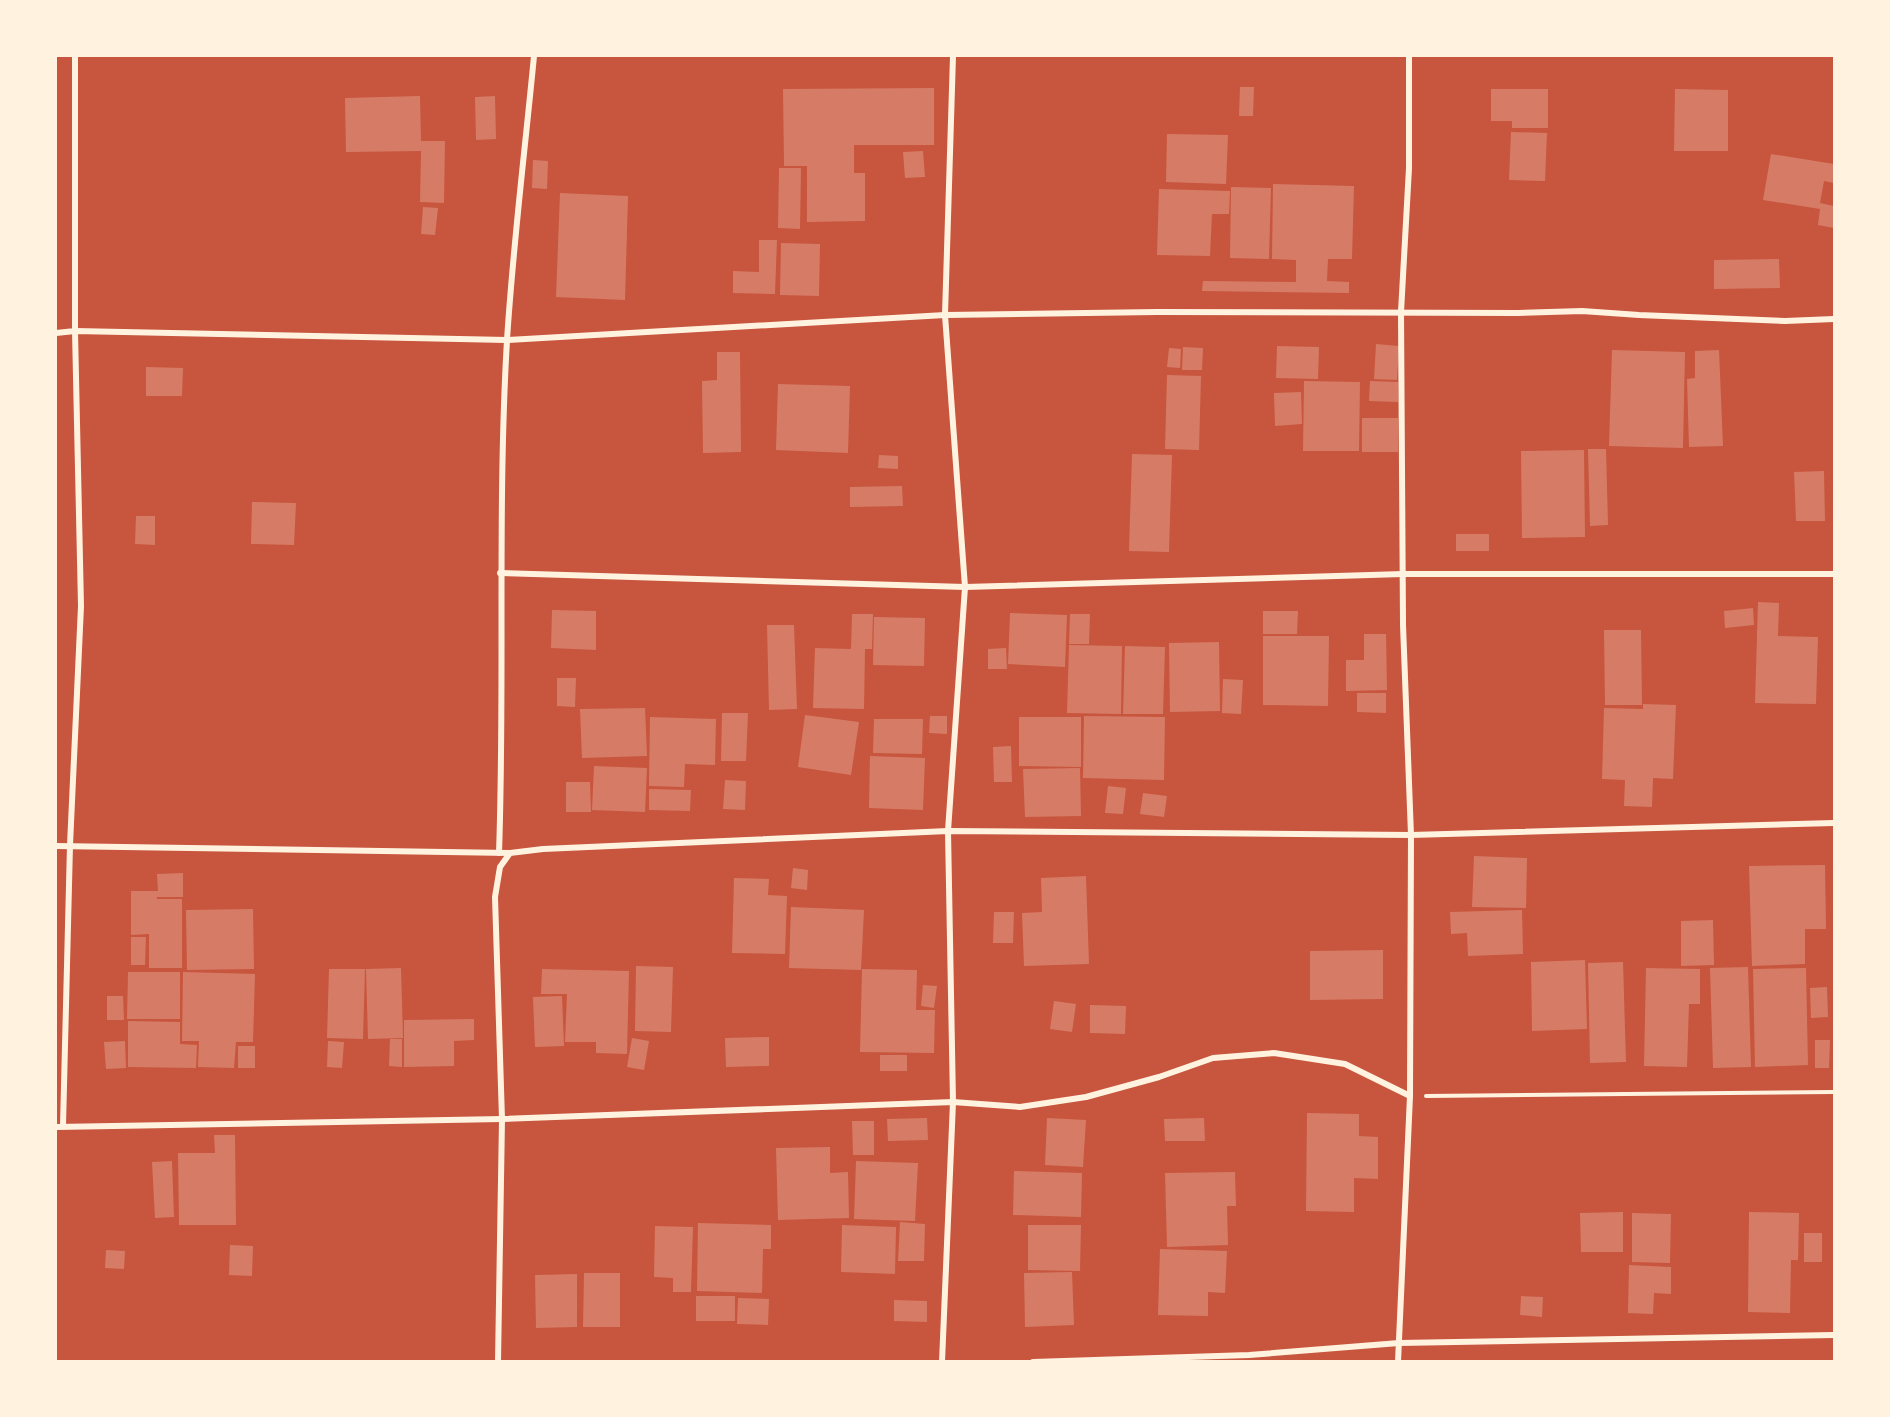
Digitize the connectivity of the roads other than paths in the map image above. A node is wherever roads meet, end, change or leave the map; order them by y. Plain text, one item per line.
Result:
1 (75, 56) edge
2 (534, 56) edge
3 (953, 56) edge
4 (1409, 56) edge
5 (1401, 312) junction
6 (945, 315) junction
7 (1834, 319) edge
8 (75, 331) junction
9 (56, 333) edge
10 (507, 340) junction
11 (500, 573) junction
12 (1403, 574) junction
13 (1834, 574) edge
14 (965, 587) junction
15 (1834, 823) edge
16 (948, 831) junction
17 (1411, 835) junction
18 (70, 845) junction
19 (56, 846) edge
20 (499, 853) junction
21 (510, 853) junction
22 (1410, 1096) junction
23 (953, 1102) junction
24 (502, 1119) junction
25 (59, 1126) edge
26 (1834, 1335) edge
27 (1399, 1343) junction
28 (498, 1362) edge
29 (942, 1362) edge
30 (1034, 1362) edge
31 (1398, 1362) edge

1 - 8 street
2 - 10 street
3 - 6 street
4 - 5 street
5 - 6 street
5 - 7 street
5 - 12 street
6 - 10 street
6 - 14 street
8 - 9 street
8 - 10 street
8 - 18 street
10 - 11 street
11 - 14 street
11 - 20 street
12 - 13 street
12 - 14 street
12 - 17 street
14 - 16 street
15 - 17 street
16 - 17 street
16 - 21 street
16 - 23 street
17 - 22 street
18 - 19 street
18 - 20 street
18 - 25 street
20 - 21 street
21 - 24 street
22 - 23 street
22 - 27 street
23 - 24 street
23 - 29 street
24 - 25 street
24 - 28 street
26 - 27 street
27 - 30 street
27 - 31 street

